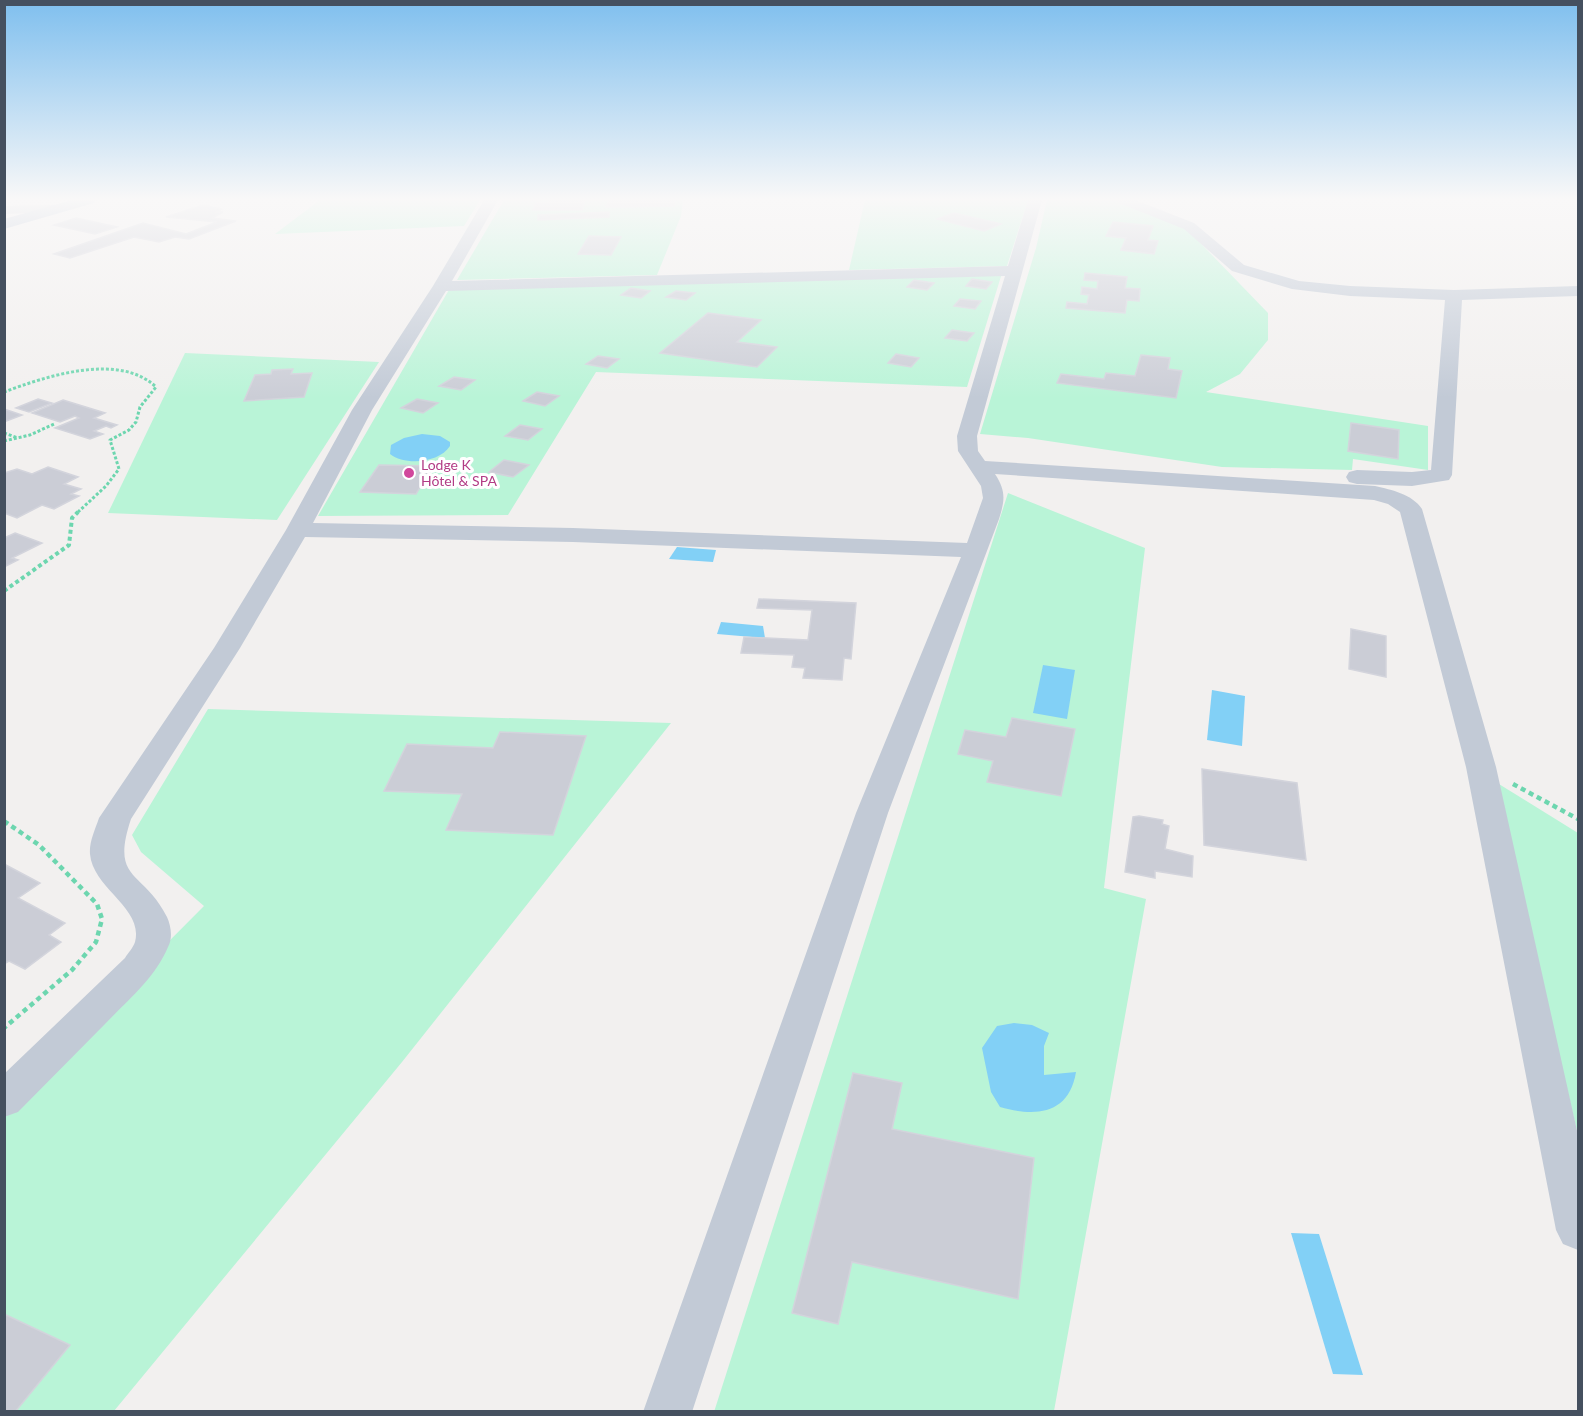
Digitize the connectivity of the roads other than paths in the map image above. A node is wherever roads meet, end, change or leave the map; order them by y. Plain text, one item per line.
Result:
1 (453, 266) edge
2 (1016, 266) edge
3 (1238, 266) edge
4 (1015, 271) junction
5 (441, 286) junction
6 (1578, 291) edge
7 (1454, 295) junction
8 (1014, 449) dead end
9 (980, 467) junction
10 (298, 530) junction
11 (975, 550) junction
12 (4, 1100) edge
13 (1578, 1230) edge
14 (667, 1412) edge

1 - 5 street
2 - 4 street
3 - 7 street
4 - 5 street
4 - 9 street
5 - 10 street
6 - 7 street
7 - 8 street
9 - 11 street
9 - 13 street
10 - 11 street
10 - 12 street
11 - 14 street

